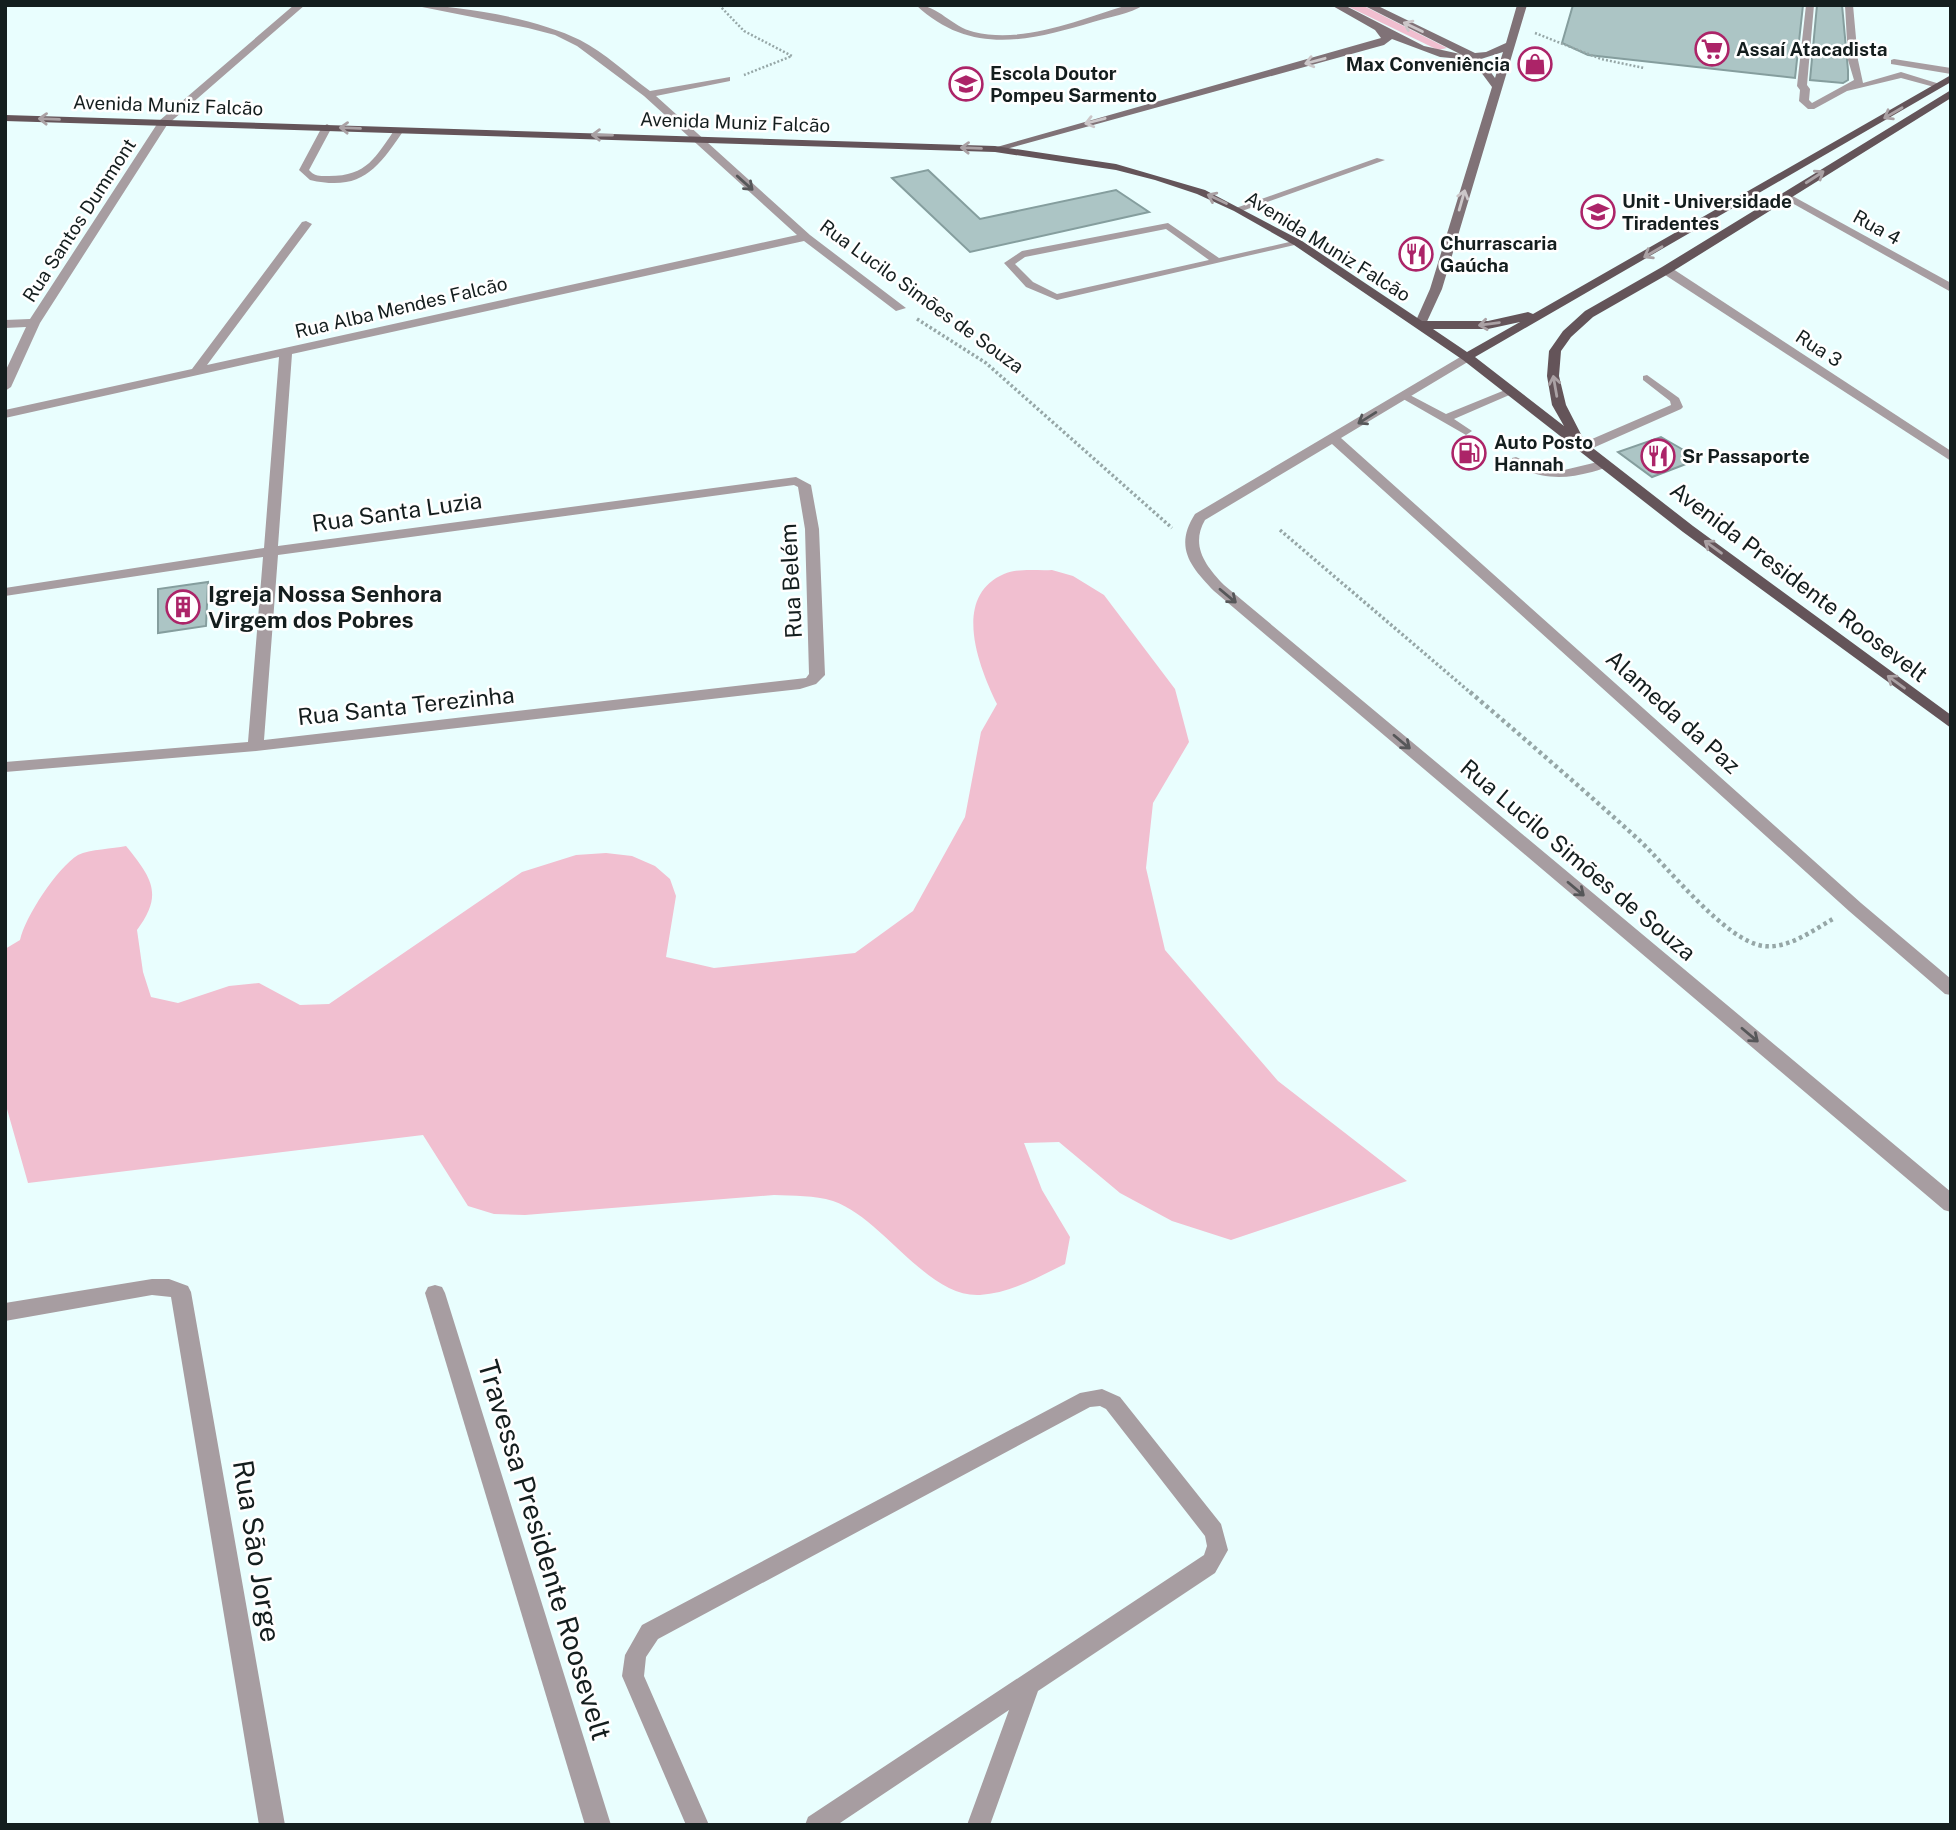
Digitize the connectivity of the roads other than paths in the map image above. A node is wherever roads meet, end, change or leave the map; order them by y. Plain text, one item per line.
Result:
1 (300, 5) edge
2 (417, 5) edge
3 (921, 5) edge
4 (1139, 5) edge
5 (1336, 5) edge
6 (1368, 5) edge
7 (1522, 5) edge
8 (1810, 5) edge
9 (1849, 5) edge
10 (1377, 26) junction
11 (1509, 44) junction
12 (1475, 57) junction
13 (1894, 62) dead end
14 (1951, 71) edge
15 (1951, 78) edge
16 (726, 79) road end
17 (1495, 85) junction
18 (1938, 85) junction
19 (1843, 90) junction
20 (1951, 93) edge
21 (648, 94) junction
22 (5, 117) edge
23 (163, 123) junction
24 (327, 127) junction
25 (400, 130) junction
26 (695, 137) junction
27 (995, 149) junction
28 (1380, 160) dead end
29 (1787, 196) junction
30 (1238, 209) junction
31 (306, 224) dead end
32 (806, 237) junction
33 (1298, 243) junction
34 (1217, 261) junction
35 (1666, 270) junction
36 (1951, 288) edge
37 (900, 308) road end
38 (1555, 309) junction
39 (34, 323) junction
40 (5, 324) edge
41 (1420, 325) junction
42 (286, 353) junction
43 (1467, 357) junction
44 (195, 372) junction
45 (1647, 378) dead end
46 (5, 387) edge
47 (1510, 391) junction
48 (1404, 396) junction
49 (5, 414) edge
50 (1445, 419) junction
51 (1466, 431) dead end
52 (1334, 439) junction
53 (1582, 447) junction
54 (1951, 457) edge
55 (1516, 461) dead end
56 (1606, 464) junction
57 (796, 481) joint
58 (269, 552) junction
59 (5, 592) edge
60 (811, 681) joint
61 (1951, 723) edge
62 (256, 746) junction
63 (5, 767) edge
64 (1951, 989) edge
65 (1951, 1203) edge
66 (435, 1293) dead end
67 (5, 1312) edge
68 (1029, 1685) junction
69 (272, 1825) edge
70 (598, 1825) edge
71 (698, 1825) edge
72 (816, 1825) edge
73 (978, 1825) edge

1 - 23 street, Rua Santos Dummont
2 - 21 street, Rua Lucilo Simões de Souza
3 - 4 street
5 - 10 main road
12 -> 6 main road
7 - 11 main road
8 - 19 lane
9 - 19 lane
10 - 12 main road
10 -> 27 main road
11 - 12 main road
11 - 17 main road
12 - 17 main road
13 - 14 lane
15 - 18 main road
16 - 21 street
41 -> 17 main road
18 - 19 lane
18 -> 38 main road
29 -> 20 main road
21 - 26 street, Rua Lucilo Simões de Souza
23 -> 22 main road, Avenida Muniz Falcão
23 - 24 main road, Avenida Muniz Falcão
23 - 39 street, Rua Santos Dummont
25 -> 24 main road, Avenida Muniz Falcão
24 - 25 lane
26 -> 25 main road, Avenida Muniz Falcão
27 -> 26 main road, Avenida Muniz Falcão
26 -> 32 street, Rua Lucilo Simões de Souza
30 -> 27 main road, Avenida Muniz Falcão
28 - 30 lane
29 - 35 main road
29 - 36 street, Rua 4
30 - 33 main road, Avenida Muniz Falcão
31 - 44 street
32 - 37 street, Rua Lucilo Simões de Souza
32 - 42 street, Rua Alba Mendes Falcão
33 - 34 lane
33 - 41 main road, Avenida Muniz Falcão
34 - 34 lane
53 -> 35 main road
35 - 54 street, Rua 3
38 -> 41 main road
38 - 43 main road
39 - 40 street
39 - 46 street, Rua Santos Dummont
41 - 43 main road, Avenida Presidente Roosevelt
42 - 44 street, Rua Alba Mendes Falcão
42 - 58 street
43 - 47 main road, Avenida Presidente Roosevelt
43 - 48 street
44 - 49 street, Rua Alba Mendes Falcão
45 - 53 lane
47 - 50 lane
47 - 53 main road, Avenida Presidente Roosevelt
48 - 50 lane
48 -> 52 street
50 - 51 lane
52 - 64 street, Alameda da Paz
52 -> 65 street, Rua Lucilo Simões de Souza
53 - 56 main road, Avenida Presidente Roosevelt
55 - 56 lane
61 -> 56 main road, Avenida Presidente Roosevelt
57 - 58 street, Rua Santa Luzia
57 - 60 street, Rua Belém
58 - 59 street, Rua Santa Luzia
58 - 62 street
60 - 62 street, Rua Santa Terezinha
62 - 63 street, Rua Santa Terezinha
66 - 70 street, Travessa Presidente Roosevelt
67 - 69 street, Rua São Jorge
68 - 71 lane
68 - 72 lane
68 - 73 lane

